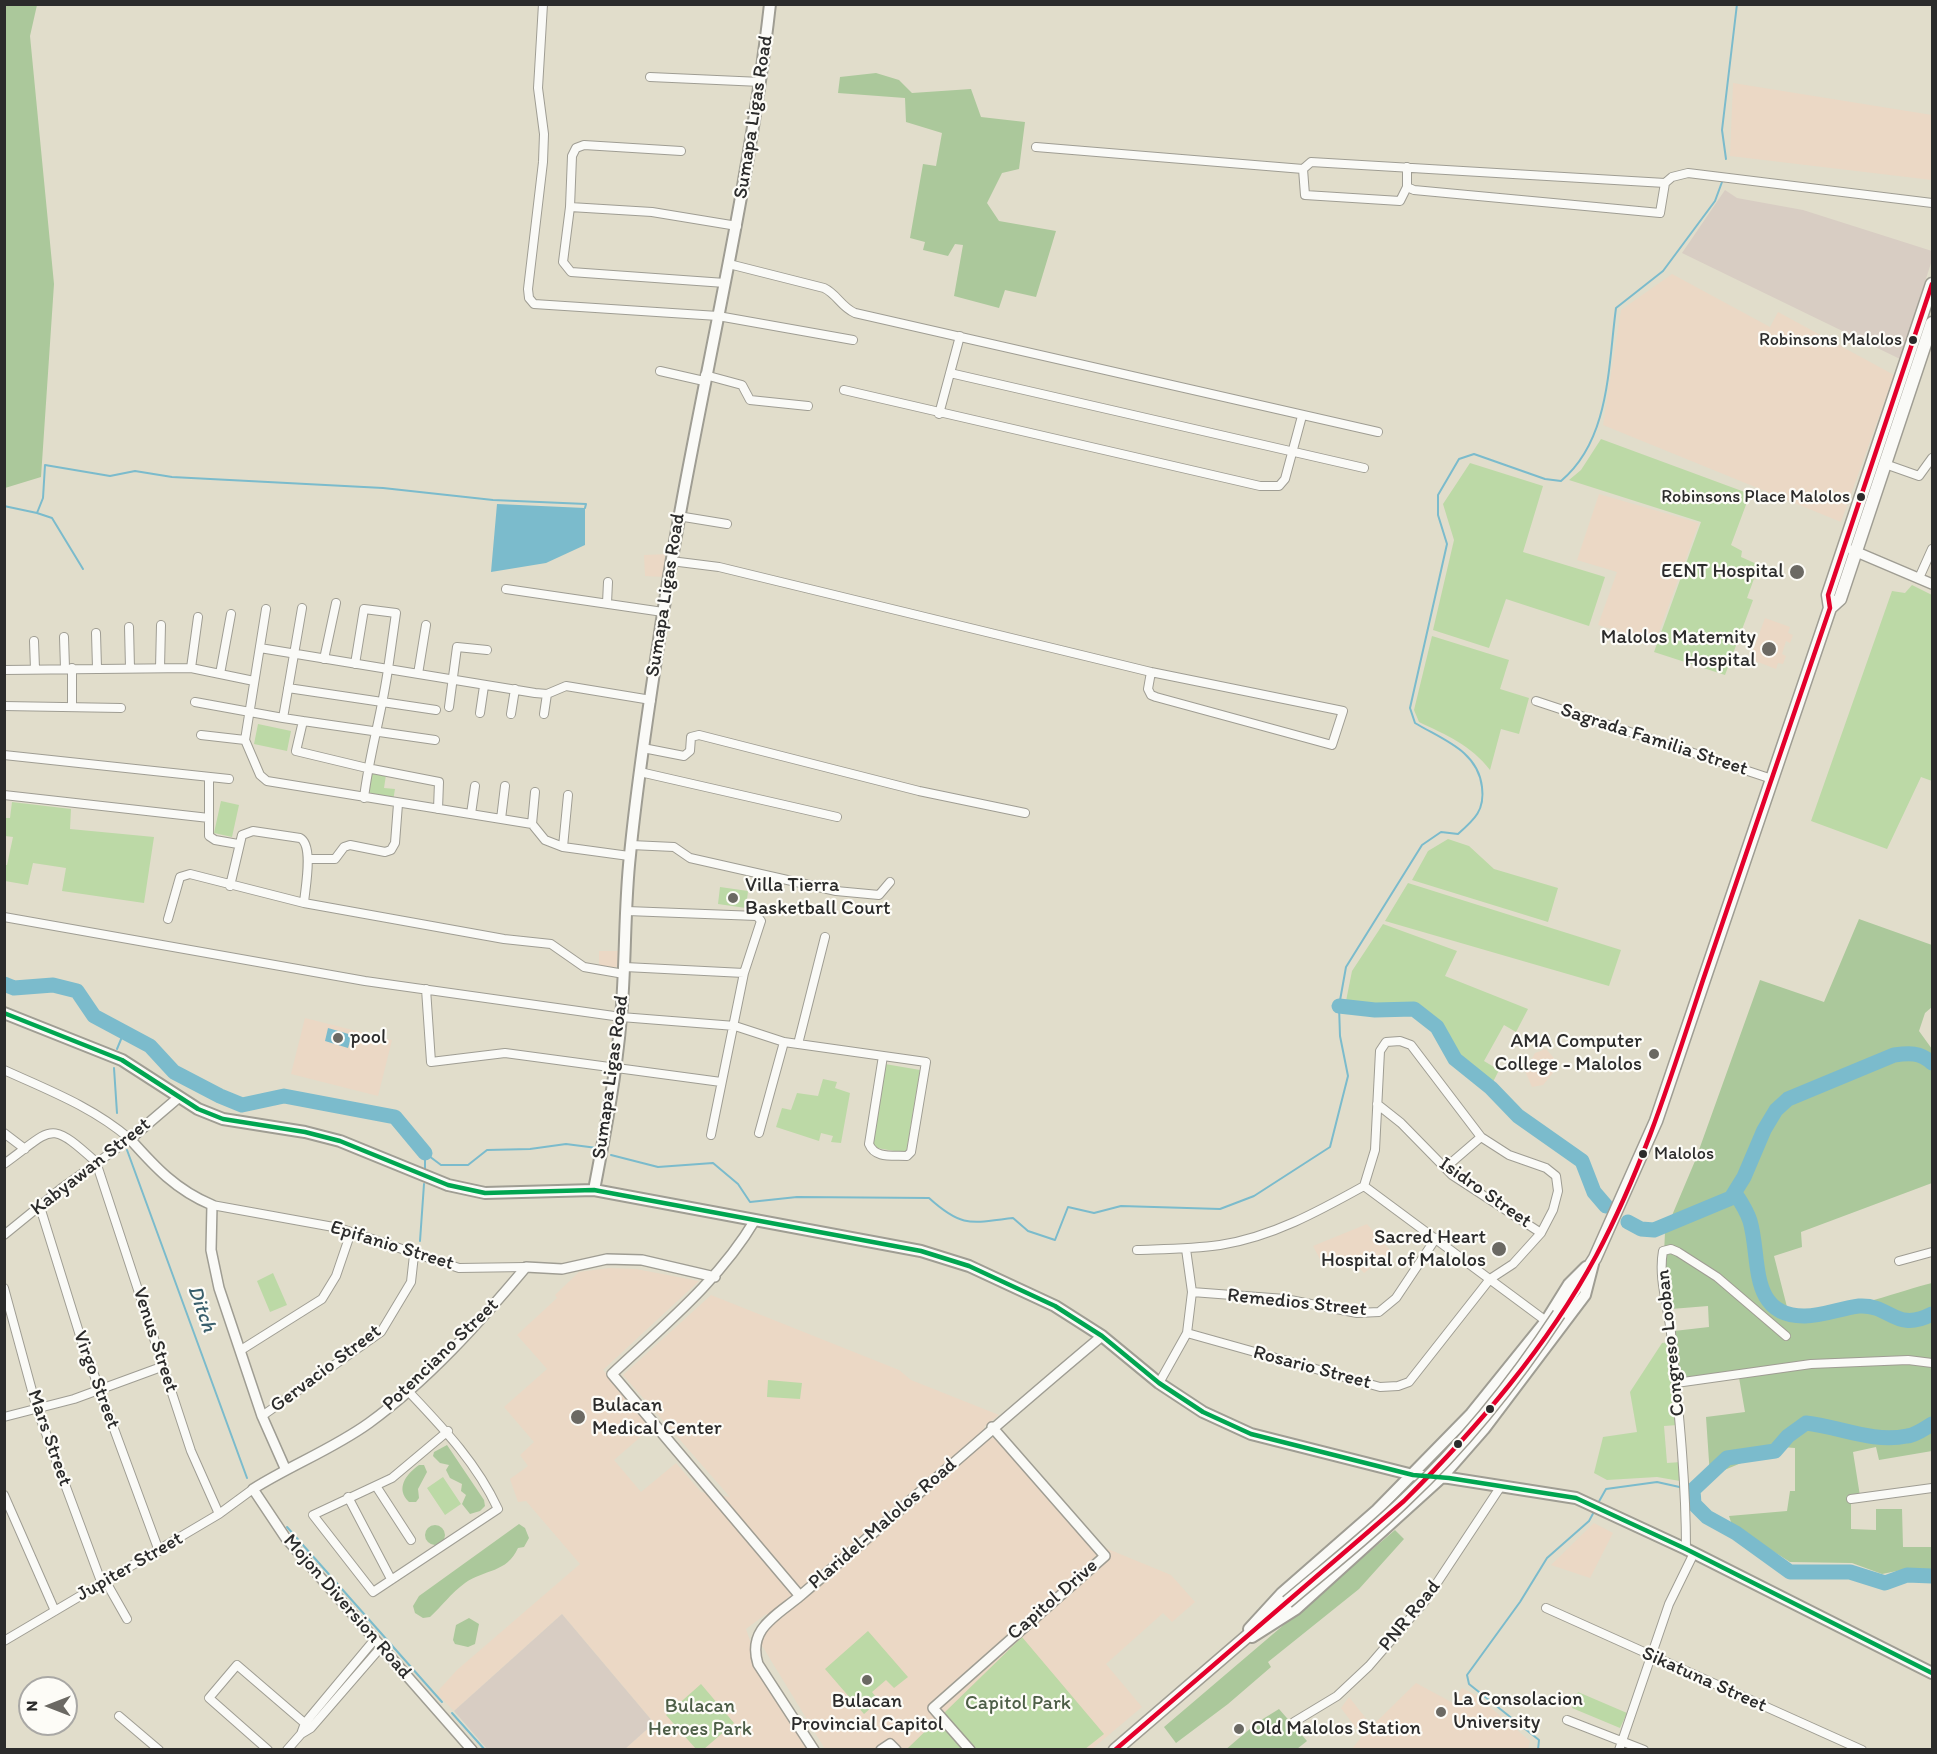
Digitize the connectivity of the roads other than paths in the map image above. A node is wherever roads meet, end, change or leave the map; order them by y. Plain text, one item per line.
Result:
1 (543, 4) edge
2 (770, 4) edge
3 (650, 77) dead end
4 (761, 82) junction
5 (1036, 147) dead end
6 (681, 151) dead end
7 (1407, 167) junction
8 (1303, 169) junction
9 (1665, 183) junction
10 (1407, 187) junction
11 (1932, 203) edge
12 (570, 207) junction
13 (737, 226) junction
14 (729, 264) junction
15 (725, 283) junction
16 (1932, 284) edge
17 (718, 315) junction
18 (1932, 323) edge
19 (960, 336) junction
20 (853, 340) dead end
21 (660, 371) dead end
22 (950, 373) junction
23 (704, 378) junction
24 (844, 390) dead end
25 (808, 406) dead end
26 (1896, 411) junction
27 (939, 414) junction
28 (1302, 416) junction
29 (1378, 432) dead end
30 (1293, 450) junction
31 (1932, 458) edge
32 (1885, 464) junction
33 (1364, 468) dead end
34 (678, 516) junction
35 (727, 524) dead end
36 (1932, 549) edge
37 (1850, 550) junction
38 (671, 561) junction
39 (1919, 578) junction
40 (608, 582) dead end
41 (1932, 584) edge
42 (506, 589) dead end
43 (336, 603) dead end
44 (607, 603) junction
45 (302, 608) dead end
46 (266, 609) dead end
47 (663, 612) junction
48 (231, 614) dead end
49 (198, 617) dead end
50 (160, 625) dead end
51 (426, 625) dead end
52 (129, 627) dead end
53 (96, 633) dead end
54 (64, 637) dead end
55 (34, 641) dead end
56 (260, 648) junction
57 (487, 650) dead end
58 (294, 653) junction
59 (324, 659) junction
60 (355, 664) junction
61 (68, 668) junction
62 (97, 668) junction
63 (130, 668) junction
64 (160, 668) junction
65 (191, 668) junction
66 (4, 669) edge
67 (35, 669) junction
68 (388, 669) junction
69 (1151, 672) junction
70 (220, 674) junction
71 (418, 674) junction
72 (452, 680) junction
73 (254, 681) junction
74 (484, 686) junction
75 (288, 688) junction
76 (514, 689) junction
77 (547, 694) junction
78 (651, 700) junction
79 (1536, 701) dead end
80 (195, 702) dead end
81 (383, 702) junction
82 (4, 706) edge
83 (72, 706) junction
84 (449, 707) dead end
85 (121, 708) dead end
86 (436, 710) dead end
87 (480, 712) dead end
88 (249, 713) junction
89 (511, 714) dead end
90 (544, 714) dead end
91 (283, 718) junction
92 (303, 721) junction
93 (377, 732) junction
94 (201, 735) dead end
95 (245, 740) junction
96 (435, 741) dead end
97 (643, 748) junction
98 (4, 755) edge
99 (367, 768) junction
100 (639, 772) junction
101 (209, 777) junction
102 (229, 779) dead end
103 (1772, 779) junction
104 (475, 786) dead end
105 (505, 786) dead end
106 (535, 792) dead end
107 (4, 795) edge
108 (568, 795) dead end
109 (364, 798) junction
110 (398, 804) junction
111 (438, 809) junction
112 (1025, 813) dead end
113 (471, 814) junction
114 (837, 817) dead end
115 (209, 818) junction
116 (501, 819) junction
117 (532, 824) junction
118 (238, 844) junction
119 (563, 847) junction
120 (630, 851) junction
121 (308, 858) junction
122 (890, 882) dead end
123 (230, 886) junction
124 (304, 903) junction
125 (627, 911) junction
126 (4, 917) edge
127 (168, 919) dead end
128 (825, 937) dead end
129 (624, 971) junction
130 (744, 973) junction
131 (426, 989) junction
132 (4, 1012) edge
133 (621, 1017) junction
134 (735, 1026) junction
135 (784, 1042) junction
136 (798, 1044) junction
137 (883, 1056) junction
138 (615, 1069) junction
139 (4, 1071) edge
140 (721, 1082) junction
141 (178, 1098) junction
142 (1377, 1104) junction
143 (4, 1133) edge
144 (759, 1134) dead end
145 (711, 1135) dead end
146 (1481, 1137) junction
147 (130, 1139) junction
148 (25, 1149) junction
149 (96, 1162) junction
150 (4, 1164) edge
151 (1445, 1168) junction
152 (1364, 1186) junction
153 (594, 1190) junction
154 (212, 1205) junction
155 (40, 1207) junction
156 (755, 1220) junction
157 (351, 1232) junction
158 (1541, 1233) junction
159 (4, 1235) edge
160 (1436, 1238) junction
161 (1186, 1249) junction
162 (1137, 1250) dead end
163 (1932, 1252) edge
164 (414, 1255) junction
165 (1595, 1258) junction
166 (1899, 1261) dead end
167 (526, 1267) junction
168 (715, 1277) junction
169 (1491, 1279) junction
170 (4, 1288) edge
171 (1192, 1292) junction
172 (1545, 1322) junction
173 (1187, 1333) junction
174 (1102, 1336) junction
175 (1786, 1336) dead end
176 (241, 1350) junction
177 (1932, 1363) edge
178 (164, 1366) junction
179 (1159, 1383) junction
180 (1676, 1383) junction
181 (99, 1390) junction
182 (408, 1391) junction
183 (37, 1409) junction
184 (262, 1416) junction
185 (4, 1417) edge
186 (992, 1427) junction
187 (447, 1431) junction
188 (285, 1468) junction
189 (1413, 1475) junction
190 (1442, 1477) junction
191 (376, 1486) junction
192 (1500, 1486) junction
193 (253, 1488) junction
194 (1932, 1488) edge
195 (4, 1495) edge
196 (348, 1497) junction
197 (1851, 1500) dead end
198 (219, 1514) junction
199 (411, 1540) dead end
200 (159, 1551) junction
201 (1690, 1551) junction
202 (391, 1578) junction
203 (104, 1583) junction
204 (800, 1596) junction
205 (1546, 1608) dead end
206 (55, 1611) junction
207 (127, 1619) dead end
208 (4, 1641) edge
209 (378, 1643) junction
210 (1227, 1654) junction
211 (1651, 1657) junction
212 (1932, 1673) edge
213 (119, 1716) dead end
214 (1567, 1720) dead end
215 (1294, 1722) dead end
216 (308, 1726) junction
217 (1621, 1745) edge
218 (893, 1747) edge
219 (159, 1749) edge
220 (268, 1749) edge
221 (287, 1749) edge
222 (472, 1749) edge
223 (814, 1749) edge
224 (881, 1749) edge
225 (970, 1749) edge
226 (1115, 1749) edge
227 (1644, 1749) edge
228 (1862, 1749) edge

1 - 17 street
2 - 4 main road, Sumapa Ligas Road
3 - 4 street
4 - 13 main road, Sumapa Ligas Road
5 - 8 street
6 - 12 street
7 - 8 street
7 - 9 street
7 - 10 street
8 - 10 street
9 - 10 street
9 - 11 street
12 - 13 street
12 - 15 street
13 - 14 main road, Sumapa Ligas Road
14 - 15 main road, Sumapa Ligas Road
14 - 19 street
15 - 17 main road, Sumapa Ligas Road
16 - 26 highway
17 - 20 street
17 - 23 main road, Sumapa Ligas Road
18 - 26 highway
19 - 22 street
19 - 28 street
21 - 23 street
22 - 27 street
22 - 30 street
23 - 25 street
23 - 34 main road, Sumapa Ligas Road
24 - 27 street
26 - 32 highway
26 - 37 highway
27 - 30 street
28 - 29 street
28 - 30 street
30 - 33 street
31 - 32 street
32 - 37 highway
34 - 35 street
34 - 38 main road, Sumapa Ligas Road
36 - 39 street
37 - 39 street
37 - 103 highway
38 - 47 main road, Sumapa Ligas Road
38 - 69 street
39 - 41 street
40 - 44 street
42 - 44 street
43 - 59 street
44 - 47 street
45 - 58 street
46 - 56 street
47 - 78 main road, Sumapa Ligas Road
48 - 70 street
49 - 65 street
50 - 64 street
51 - 71 street
52 - 63 street
53 - 62 street
54 - 61 street
55 - 67 street
56 - 58 street
56 - 73 street
57 - 72 street
58 - 59 street
58 - 75 street
59 - 60 street
60 - 68 street
60 - 68 street
61 - 62 street
61 - 67 street
61 - 83 street
62 - 63 street
63 - 64 street
64 - 65 street
65 - 70 street
66 - 67 street
68 - 71 street
68 - 81 street
69 - 69 street
70 - 73 street
71 - 72 street
72 - 74 street
72 - 84 street
73 - 88 street
74 - 76 street
74 - 87 street
75 - 81 street
75 - 91 street
76 - 77 street
76 - 89 street
77 - 78 street
77 - 90 street
78 - 97 main road, Sumapa Ligas Road
79 - 103 street, Sagrada Familia Street
80 - 88 street
81 - 86 street
81 - 93 street
82 - 83 street
83 - 85 street
88 - 91 street
88 - 95 street
91 - 92 street
92 - 93 street
92 - 99 street
93 - 96 street
93 - 99 street
94 - 95 street
95 - 109 street
97 - 100 main road, Sumapa Ligas Road
97 - 112 street
98 - 101 street
99 - 109 street
99 - 111 street
100 - 114 street
100 - 120 main road, Sumapa Ligas Road
101 - 102 street
101 - 115 street
103 - 165 highway
104 - 113 street
105 - 116 street
106 - 117 street
107 - 115 street
108 - 119 street
109 - 110 street
110 - 111 street
110 - 121 street
111 - 113 street
113 - 116 street
115 - 118 street
116 - 117 street
117 - 119 street
118 - 121 street
118 - 123 street
119 - 120 street
120 - 122 street
120 - 125 main road, Sumapa Ligas Road
121 - 124 street
123 - 124 street
123 - 127 street
124 - 129 street
125 - 129 main road, Sumapa Ligas Road
125 - 130 street
126 - 131 street
128 - 136 street
129 - 130 street
129 - 133 main road, Sumapa Ligas Road
130 - 134 street
131 - 133 street
131 - 138 street
132 - 141 main road
133 - 134 street
133 - 138 main road, Sumapa Ligas Road
134 - 135 street
134 - 140 street
135 - 136 street
135 - 144 street
136 - 137 street
137 - 137 street
138 - 140 street
138 - 153 main road, Sumapa Ligas Road
139 - 147 street
140 - 145 street
141 - 147 street, Kabyawan Street
141 - 153 main road
142 - 146 street
142 - 151 street, Isidro Street
142 - 152 street
143 - 148 street
146 - 151 street
146 - 158 street, Rosario Street
147 - 149 street, Kabyawan Street
147 - 154 street, Epifanio Street
148 - 149 street
148 - 150 street
149 - 155 street, Kabyawan Street
149 - 178 street, Venus Street
151 - 158 street, Isidro Street
152 - 160 street
152 - 161 street
153 - 156 main road
154 - 157 street, Epifanio Street
154 - 176 street
155 - 159 street, Kabyawan Street
155 - 181 street, Virgo Street
156 - 168 street, Plaridel-Malolos Road
156 - 174 main road
157 - 164 street, Epifanio Street
157 - 176 street
158 - 169 street, Rosario Street
160 - 169 street
160 - 171 street, Remedios Street
161 - 162 street
161 - 171 street
163 - 166 street
164 - 167 street, Epifanio Street
164 - 184 street, Gervacio Street
165 - 172 main road
165 - 190 main road
165 - 210 highway, bridge
167 - 168 street, Epifanio Street
167 - 182 street, Potenciano Street
168 - 204 street, Plaridel-Malolos Road
169 - 172 street
169 - 173 street, Rosario Street
170 - 183 street, Mars Street
171 - 173 street
172 - 189 main road
173 - 179 street
174 - 179 main road
174 - 186 street, Plaridel-Malolos Road
175 - 180 street, Congreso Looban
176 - 184 street
177 - 180 street
178 - 181 street
178 - 198 street, Venus Street
179 - 189 main road
180 - 201 street, Congreso Looban
181 - 183 street
181 - 200 street, Virgo Street
182 - 187 street
182 - 188 street, Potenciano Street
183 - 185 street
183 - 203 street, Mars Street
184 - 188 street
186 - 204 street, Plaridel-Malolos Road
186 - 225 street, Capitol Drive
187 - 191 street
187 - 202 street
188 - 193 street
189 - 190 main road
189 - 210 main road
190 - 192 main road
190 - 210 main road
191 - 196 street
191 - 199 street
192 - 201 main road
192 - 215 street, PNR Road
193 - 198 street, Jupiter Street
193 - 209 street, Mojon Diversion Road
194 - 197 street
195 - 206 street
196 - 202 street
196 - 202 street
198 - 200 street, Jupiter Street
200 - 203 street, Jupiter Street
201 - 211 street
201 - 212 main road
203 - 206 street, Jupiter Street
203 - 207 street, Mars Street
204 - 223 street
205 - 211 street, Sikatuna Street
206 - 208 street, Jupiter Street
209 - 216 street
209 - 222 street, Mojon Diversion Road
210 - 226 highway
211 - 217 street
211 - 228 street, Sikatuna Street
213 - 219 street
214 - 217 street
216 - 220 street
216 - 221 street
217 - 227 street
218 - 224 street

